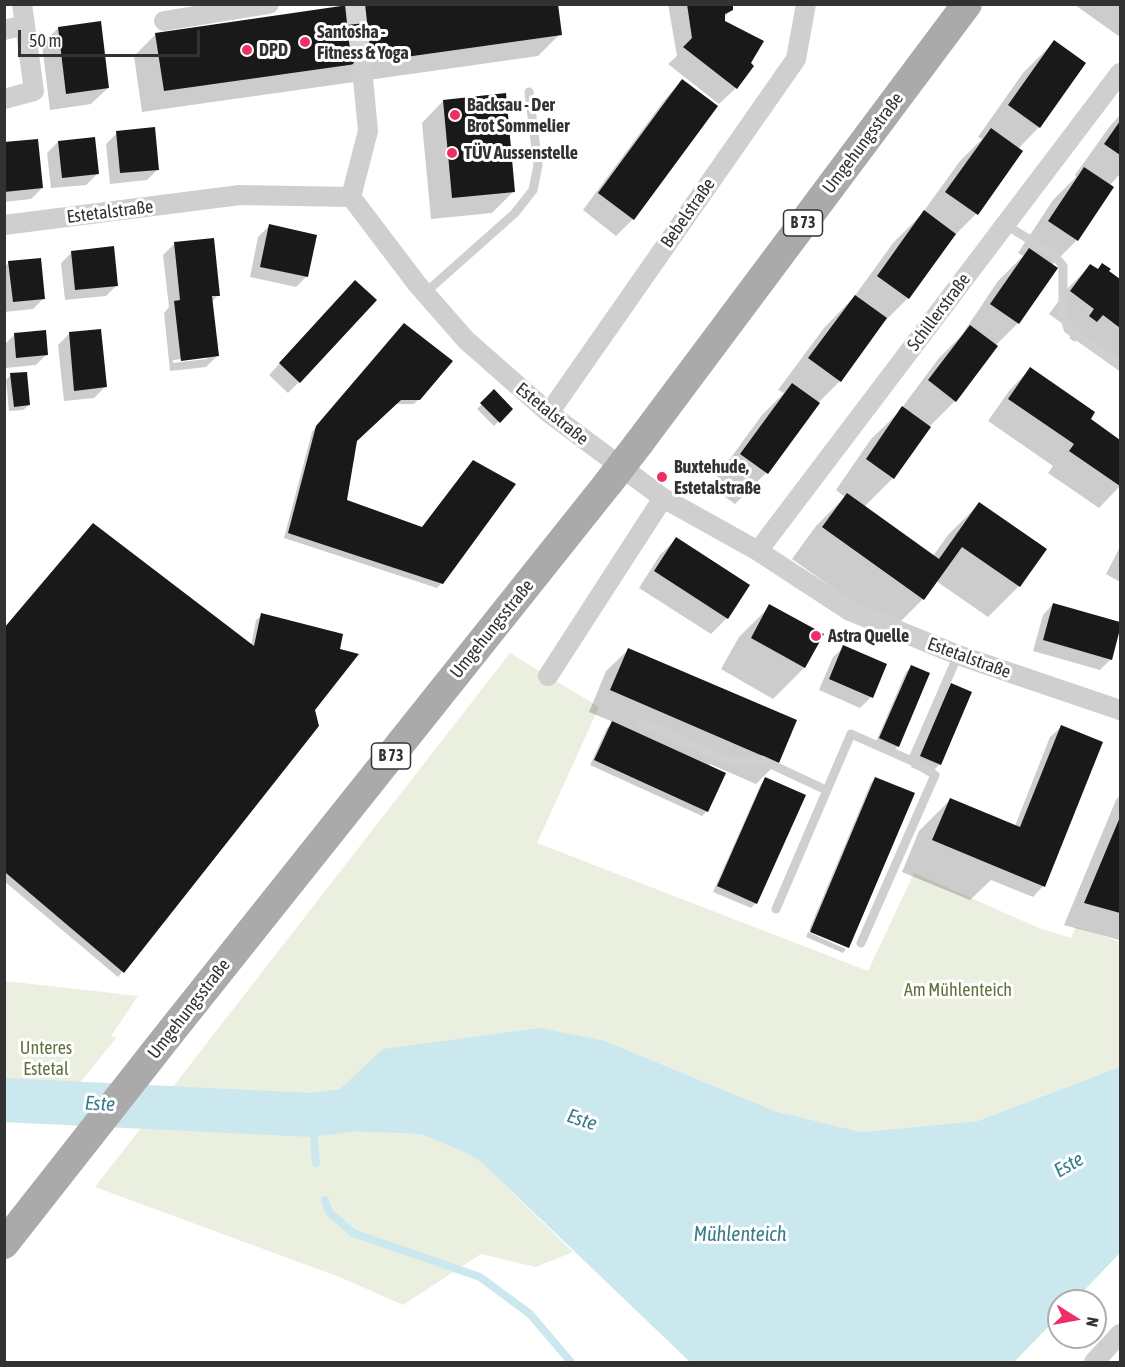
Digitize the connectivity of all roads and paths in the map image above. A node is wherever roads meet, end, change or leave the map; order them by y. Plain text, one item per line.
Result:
1 (22, 4) edge
2 (269, 4) edge
3 (806, 4) edge
4 (967, 4) edge
5 (164, 21) dead end
6 (26, 25) junction
7 (4, 30) edge
8 (362, 68) tunnel mouth
9 (1120, 73) edge
10 (529, 92) dead end
11 (4, 99) edge
12 (351, 197) junction
13 (4, 225) edge
14 (1006, 225) junction
15 (425, 293) junction
16 (1120, 366) edge
17 (549, 413) junction
18 (663, 498) junction
19 (758, 550) junction
20 (958, 655) junction
21 (548, 676) dead end
22 (1120, 710) edge
23 (641, 722) dead end
24 (912, 761) junction
25 (826, 790) junction
26 (776, 909) dead end
27 (861, 943) dead end
28 (4, 1244) edge
29 (1120, 1334) edge
30 (1094, 1362) edge

1 - 6 street
2 - 5 street
3 - 17 street, Bebelstraße
4 - 28 main road, Umgehungsstraße / B 73, bridge
6 - 7 street
6 - 11 street
8 - 12 street
9 - 14 street, Schillerstraße
10 - 15 lane
12 - 13 street, Estetalstraße
12 - 15 street, Estetalstraße
14 - 16 lane
14 - 19 street, Schillerstraße
15 - 17 street, Estetalstraße
17 - 18 street, Estetalstraße
18 - 19 street, Estetalstraße
18 - 21 street
19 - 20 street, Estetalstraße
20 - 22 street, Estetalstraße
20 - 24 lane
23 - 25 lane
24 - 25 lane
24 - 27 lane
25 - 26 lane
29 - 30 street

